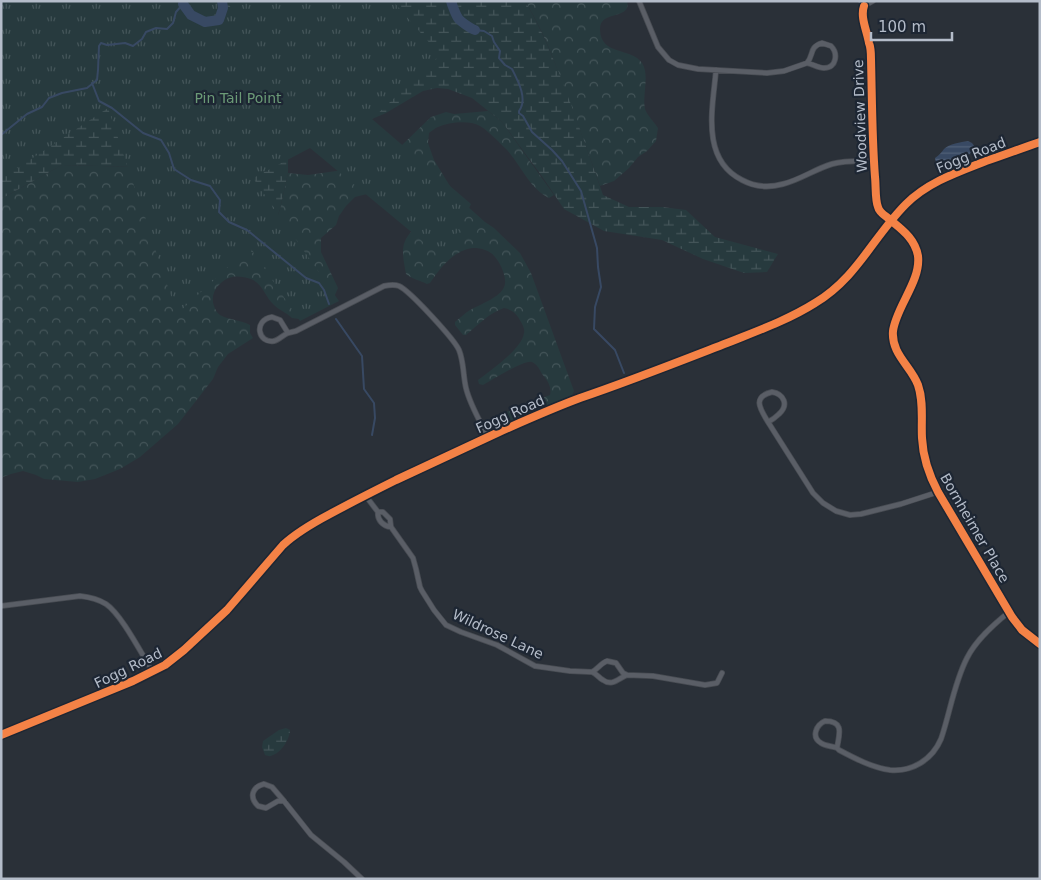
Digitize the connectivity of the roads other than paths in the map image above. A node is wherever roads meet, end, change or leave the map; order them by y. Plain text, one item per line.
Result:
1 (639, 1) edge
2 (873, 1) edge
3 (862, 4) edge
4 (807, 63) junction
5 (716, 70) junction
6 (1040, 142) edge
7 (874, 161) junction
8 (892, 221) junction
9 (288, 332) junction
10 (768, 422) junction
11 (488, 437) junction
12 (938, 492) junction
13 (365, 495) junction
14 (378, 512) junction
15 (391, 527) junction
16 (1, 606) edge
17 (1009, 612) junction
18 (1040, 644) edge
19 (153, 672) junction
20 (592, 672) junction
21 (722, 673) dead end
22 (628, 676) junction
23 (1, 736) edge
24 (837, 748) junction
25 (284, 801) junction
26 (362, 879) edge

1 - 5 street
2 - 3 street, Woodview Drive
3 - 7 street, Woodview Drive
4 - 4 street
4 - 5 street
5 - 7 street
6 - 8 street, Fogg Road
7 - 8 street, Woodview Drive
8 - 11 street, Fogg Road
8 - 12 street, Bornheimer Place
9 - 9 street
9 - 11 street
10 - 10 street
10 - 12 street
11 - 13 street, Fogg Road
12 - 17 street, Bornheimer Place
13 - 14 street, Wildrose Lane
13 - 19 street, Fogg Road
14 - 15 street, Wildrose Lane
14 - 15 street, Wildrose Lane
15 - 20 street, Wildrose Lane
16 - 19 street
17 - 18 street, Bornheimer Place
17 - 24 street
19 - 23 street, Fogg Road
20 - 22 street, Wildrose Lane
20 - 22 street, Wildrose Lane
21 - 22 street, Wildrose Lane
24 - 24 street
25 - 25 street
25 - 26 street

